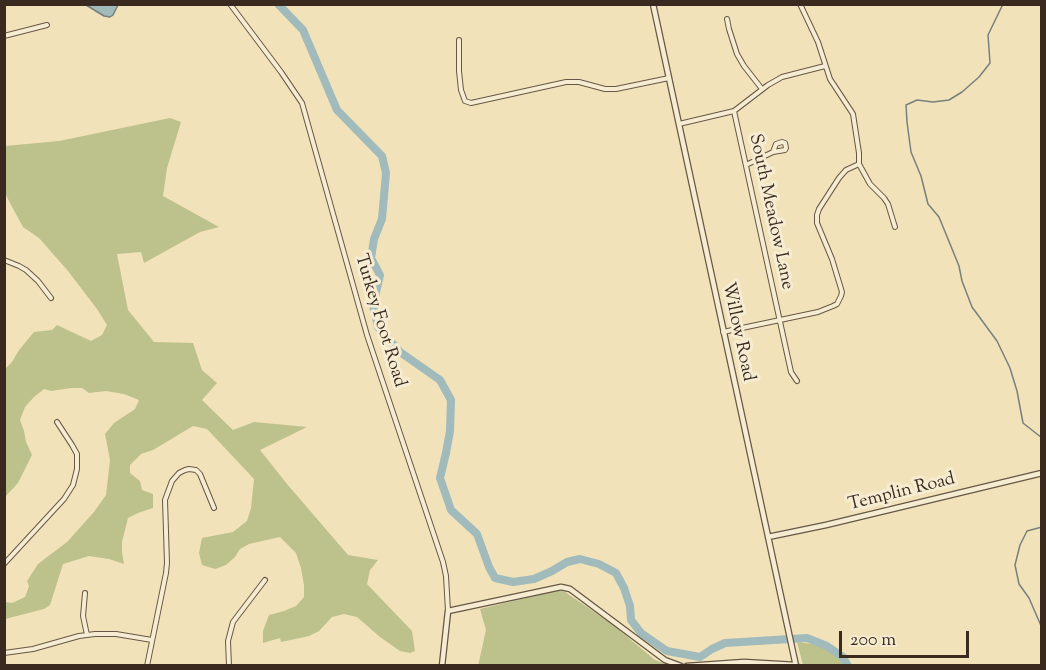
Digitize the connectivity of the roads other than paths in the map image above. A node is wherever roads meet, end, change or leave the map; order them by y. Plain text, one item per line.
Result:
1 (230, 4) edge
2 (653, 4) edge
3 (800, 4) edge
4 (727, 19) dead end
5 (47, 25) dead end
6 (4, 36) edge
7 (459, 40) dead end
8 (825, 66) junction
9 (669, 78) junction
10 (762, 89) junction
11 (734, 111) junction
12 (679, 124) junction
13 (773, 152) dead end
14 (746, 165) junction
15 (858, 165) junction
16 (895, 227) dead end
17 (4, 260) edge
18 (51, 298) dead end
19 (779, 320) junction
20 (723, 332) junction
21 (797, 381) dead end
22 (57, 422) dead end
23 (1041, 472) edge
24 (214, 508) dead end
25 (768, 537) junction
26 (4, 564) edge
27 (265, 580) dead end
28 (85, 593) dead end
29 (448, 611) junction
30 (87, 635) junction
31 (152, 640) junction
32 (4, 653) edge
33 (796, 665) edge
34 (147, 666) edge
35 (230, 666) edge
36 (442, 666) edge
37 (681, 666) edge
38 (687, 666) edge

1 - 29 street, Turkey Foot Road
2 - 9 street, Willow Road
3 - 8 street
4 - 10 street
5 - 6 street
7 - 9 street
8 - 10 street
8 - 15 street
9 - 12 street, Willow Road
10 - 11 street
11 - 12 street
11 - 14 street, South Meadow Lane
12 - 20 street, Willow Road
13 - 14 street
14 - 19 street, South Meadow Lane
15 - 16 street
15 - 19 street
17 - 18 street
19 - 20 street
19 - 21 street, South Meadow Lane
20 - 25 street, Willow Road
22 - 26 street
23 - 25 street, Templin Road
24 - 31 street
25 - 33 street, Willow Road
27 - 35 street
28 - 30 street
29 - 36 street, Turkey Foot Road
29 - 37 street
30 - 31 street
30 - 32 street
31 - 34 street
33 - 38 street

